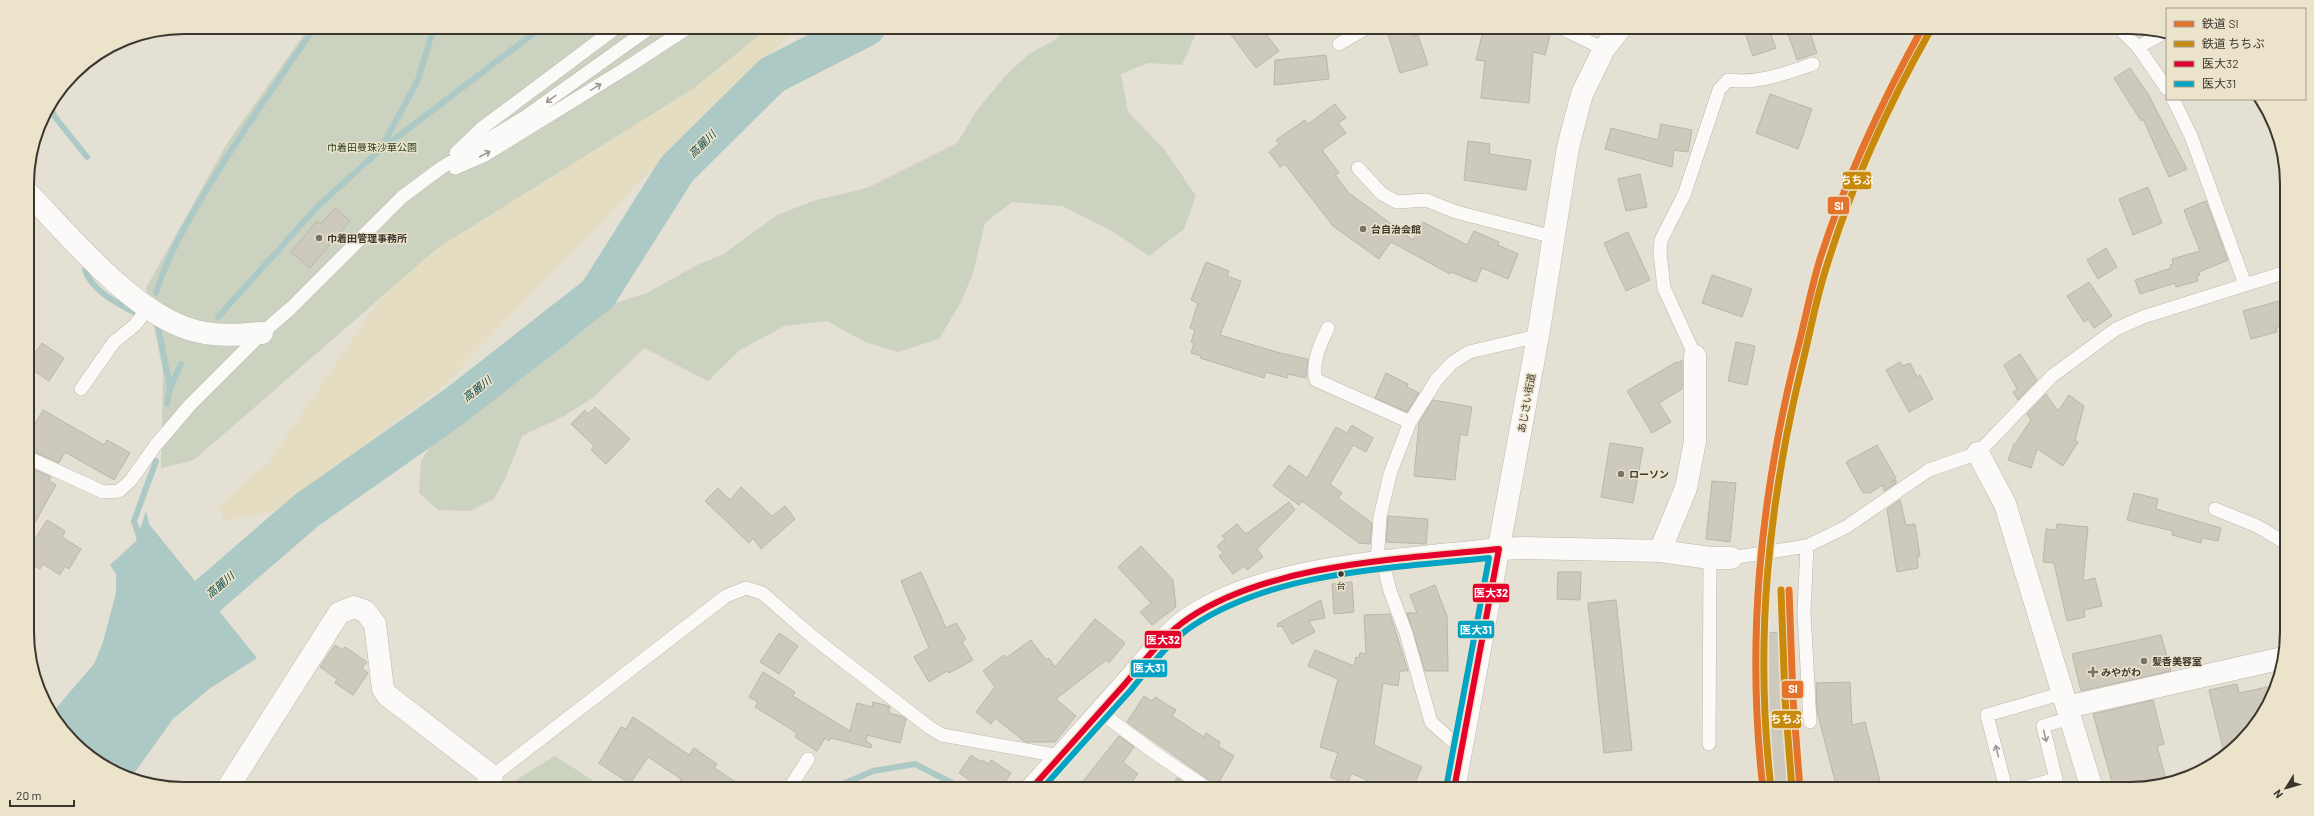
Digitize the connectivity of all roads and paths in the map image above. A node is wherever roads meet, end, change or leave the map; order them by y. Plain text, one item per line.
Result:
1 (608, 34) edge
2 (641, 34) edge
3 (678, 34) edge
4 (1356, 34) edge
5 (1573, 34) edge
6 (1616, 34) edge
7 (2125, 34) edge
8 (2158, 36) edge
9 (1339, 44) dead end
10 (2138, 47) junction
11 (1604, 49) junction
12 (1813, 64) dead end
13 (2166, 88) edge
14 (2174, 100) edge
15 (441, 168) junction
16 (1358, 168) dead end
17 (424, 181) junction
18 (34, 198) edge
19 (1554, 237) junction
20 (2280, 274) edge
21 (2245, 284) junction
22 (148, 308) junction
23 (1328, 328) dead end
24 (262, 333) junction
25 (1538, 336) junction
26 (1695, 356) joint
27 (81, 389) dead end
28 (1410, 422) junction
29 (1978, 453) junction
30 (34, 460) edge
31 (2215, 510) dead end
32 (2280, 540) edge
33 (1807, 546) junction
34 (1499, 549) junction
35 (1660, 551) junction
36 (1710, 558) junction
37 (1731, 558) joint
38 (1380, 563) junction
39 (2278, 659) edge
40 (2067, 706) junction
41 (1100, 712) junction
42 (1810, 722) dead end
43 (1709, 744) dead end
44 (1460, 748) junction
45 (1060, 756) junction
46 (808, 759) dead end
47 (232, 782) edge
48 (483, 782) edge
49 (485, 782) edge
50 (793, 782) edge
51 (1037, 782) edge
52 (1198, 782) edge
53 (1455, 782) edge
54 (2004, 782) edge
55 (2045, 782) edge
56 (2090, 782) edge

1 - 15 lane
2 -> 15 lane
17 -> 3 lane
4 - 9 lane
5 - 11 lane
6 - 11 main road, あじさい街道
7 - 10 lane
8 - 10 lane
10 - 13 lane
11 - 19 main road, あじさい街道
12 - 26 lane
14 - 21 lane
15 - 17 lane
16 - 19 lane
17 - 24 lane
18 - 22 main road
19 - 25 main road, あじさい街道
20 - 21 lane
21 - 29 lane
22 - 24 main road
22 - 27 lane
23 - 28 lane
24 - 30 lane
25 - 28 lane
25 - 34 main road, あじさい街道
26 - 35 main road
28 - 38 lane
29 - 33 lane
29 - 40 main road
31 - 32 lane
33 - 37 lane
33 - 42 lane
34 - 35 main road
34 - 38 main road
34 - 44 main road, あじさい街道
35 - 36 main road
36 - 37 main road
36 - 43 lane
38 - 41 main road
38 - 44 lane
39 - 40 main road
54 -> 40 lane
40 -> 55 lane
40 - 56 main road
41 - 45 main road
41 - 52 lane
44 - 53 main road, あじさい街道
45 - 49 lane
45 - 51 main road
46 - 50 lane
47 - 48 main road

